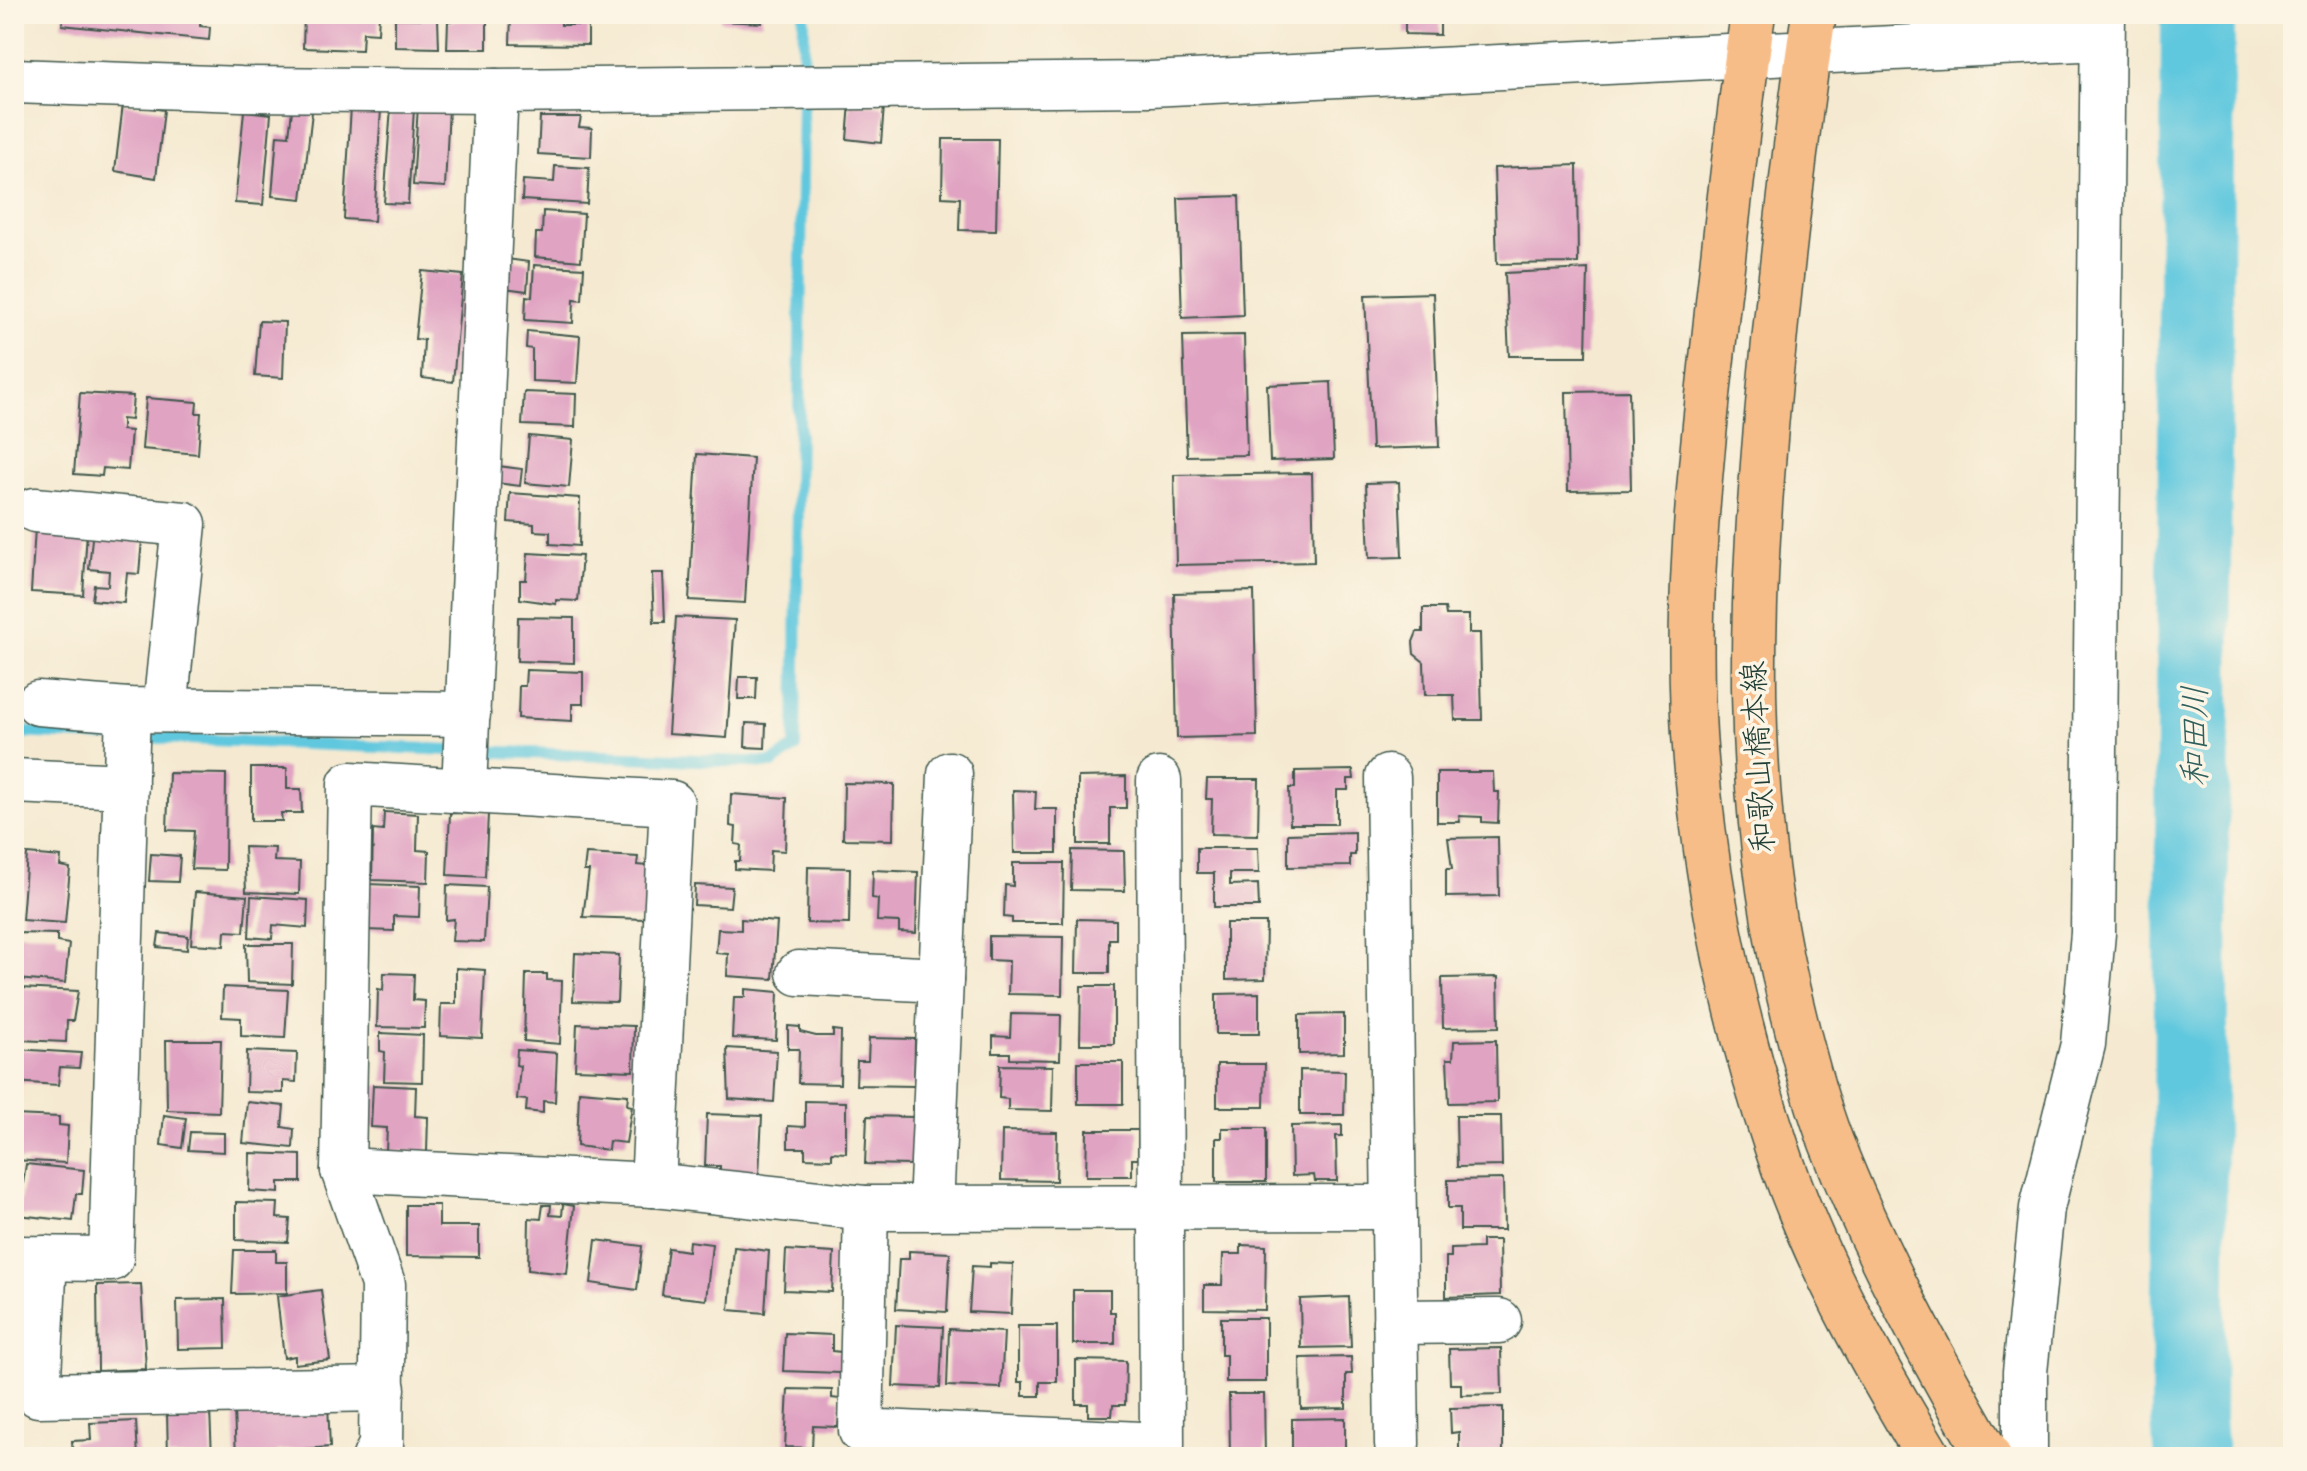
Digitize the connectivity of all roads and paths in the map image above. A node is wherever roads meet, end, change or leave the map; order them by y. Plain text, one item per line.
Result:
1 (2102, 26) edge
2 (1811, 33) edge
3 (1750, 34) edge
4 (14, 81) edge
5 (496, 91) junction
6 (35, 510) dead end
7 (38, 703) dead end
8 (146, 710) junction
9 (468, 714) junction
10 (950, 774) dead end
11 (1388, 777) dead end
12 (1159, 780) dead end
13 (14, 781) edge
14 (126, 786) junction
15 (464, 788) junction
16 (799, 973) dead end
17 (941, 980) junction
18 (343, 1170) junction
19 (653, 1185) junction
20 (1393, 1207) junction
21 (866, 1208) junction
22 (931, 1208) junction
23 (1164, 1208) junction
24 (30, 1258) edge
25 (1499, 1321) dead end
26 (1395, 1322) junction
27 (383, 1389) junction
28 (1397, 1444) dead end
29 (381, 1453) edge
30 (1929, 1457) edge
31 (1989, 1457) edge
32 (2025, 1457) edge

1 - 2 street
1 - 32 street
2 - 3 street
2 - 31 main road, 和歌山橋本線
3 - 5 street
3 - 30 main road, 和歌山橋本線
4 - 5 street
5 - 9 street
6 - 8 street
7 - 8 street
8 - 9 street
8 - 14 street
9 - 15 street
10 - 17 street
11 - 20 street
12 - 23 street
13 - 14 street
14 - 24 street
15 - 18 street
15 - 19 street
16 - 17 street
17 - 22 street
18 - 19 street
18 - 27 street
19 - 21 street
20 - 23 street
20 - 26 street
21 - 22 street
21 - 23 street
22 - 23 street
24 - 27 street
25 - 26 street
26 - 28 street
27 - 29 street

